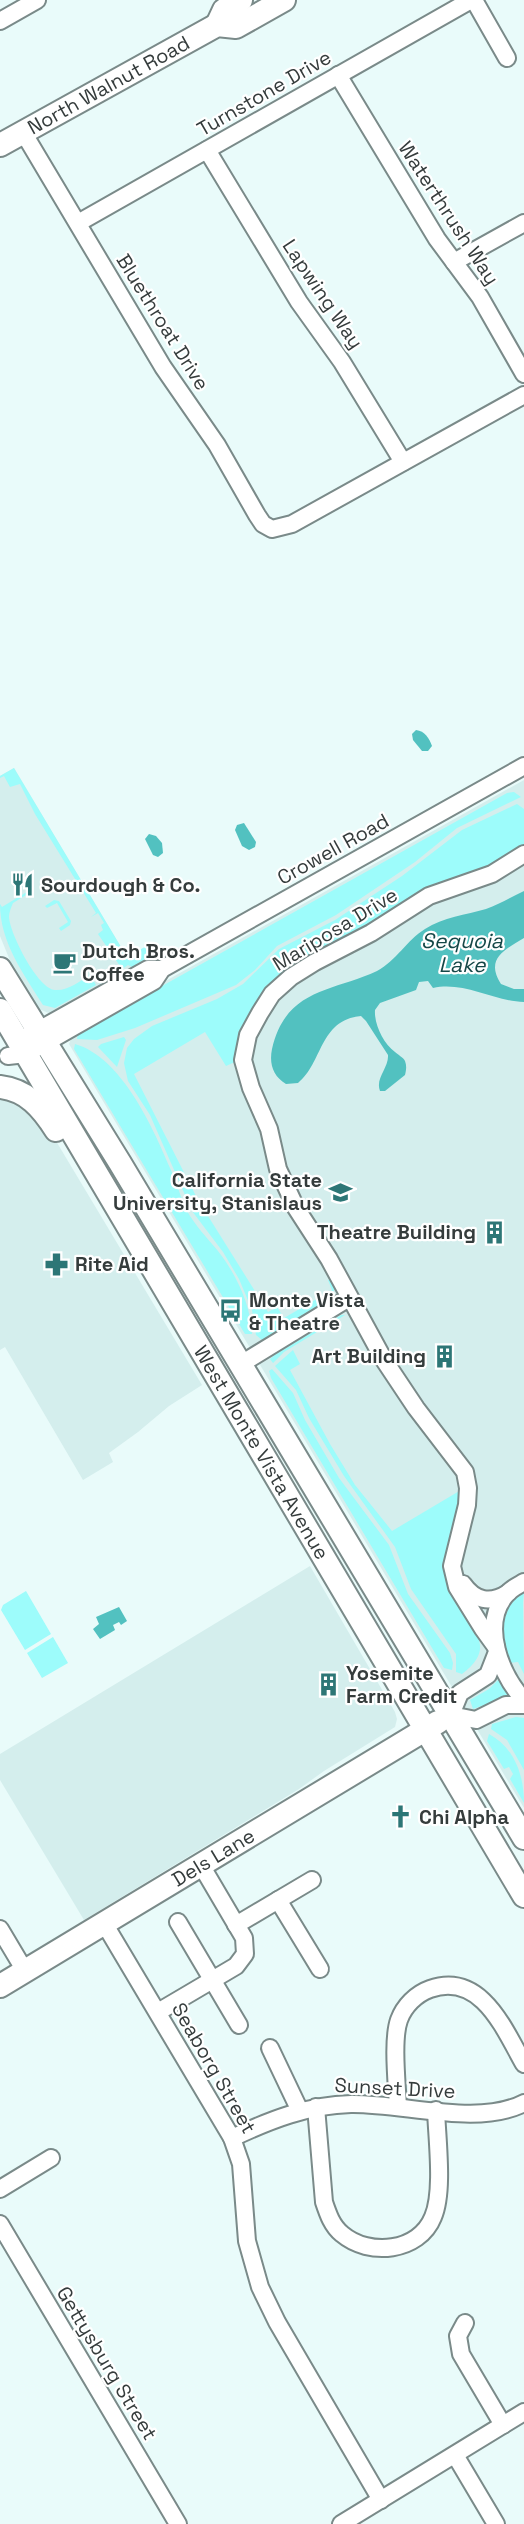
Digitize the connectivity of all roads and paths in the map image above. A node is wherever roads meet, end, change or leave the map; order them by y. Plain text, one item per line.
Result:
1 (37, 0) edge
2 (241, 0) edge
3 (284, 0) edge
4 (473, 0) edge
5 (0, 21) edge
6 (217, 25) junction
7 (507, 58) dead end
8 (338, 75) junction
9 (23, 132) junction
10 (0, 145) edge
11 (207, 150) junction
12 (78, 223) junction
13 (524, 223) edge
14 (454, 262) junction
15 (524, 374) edge
16 (524, 395) edge
17 (403, 462) junction
18 (522, 772) edge
19 (524, 854) edge
20 (0, 969) edge
21 (0, 1010) edge
22 (22, 1048) edge
23 (0, 1087) edge
24 (77, 1141) junction
25 (349, 1298) junction
26 (241, 1364) junction
27 (456, 1578) junction
28 (524, 1582) edge
29 (507, 1593) junction
30 (497, 1649) junction
31 (524, 1700) edge
32 (524, 1706) edge
33 (451, 1715) junction
34 (426, 1730) junction
35 (524, 1838) edge
36 (201, 1865) junction
37 (312, 1880) dead end
38 (524, 1896) edge
39 (278, 1900) junction
40 (177, 1922) dead end
41 (104, 1923) junction
42 (236, 1925) junction
43 (0, 1929) edge
44 (320, 1969) dead end
45 (25, 1971) junction
46 (212, 1980) junction
47 (0, 1986) edge
48 (158, 2012) junction
49 (239, 2025) dead end
50 (270, 2048) dead end
51 (524, 2064) edge
52 (524, 2103) edge
53 (398, 2107) junction
54 (308, 2109) junction
55 (436, 2110) junction
56 (232, 2138) junction
57 (51, 2158) dead end
58 (0, 2188) edge
59 (0, 2223) edge
60 (465, 2322) dead end
61 (524, 2412) edge
62 (503, 2425) junction
63 (455, 2454) junction
64 (381, 2500) junction
65 (178, 2524) edge
66 (342, 2524) edge
67 (496, 2524) edge

1 - 5 street
2 - 6 main road, North Walnut Road
3 - 6 main road, North Walnut Road
4 - 7 street
4 - 8 street, Turnstone Drive
6 - 9 main road, North Walnut Road
8 - 11 street, Turnstone Drive
8 - 14 street, Waterthrush Way
9 - 10 main road, North Walnut Road
9 - 12 street, Bluethroat Drive
11 - 12 street, Turnstone Drive
11 - 17 street, Lapwing Way
12 - 17 street, Bluethroat Drive
13 - 14 street
14 - 15 street, Waterthrush Way
16 - 17 street
18 - 22 street, Crowell Road
19 - 25 street, Mariposa Drive
20 - 22 main road, West Monte Vista Avenue
21 - 22 main road, West Monte Vista Avenue
22 - 24 main road, West Monte Vista Avenue
22 - 26 main road, West Monte Vista Avenue
23 - 24 main road
24 - 34 main road, West Monte Vista Avenue
25 - 26 street
25 - 27 street, Mariposa Drive
26 - 33 main road, West Monte Vista Avenue
27 - 29 street
27 - 30 street, Mariposa Drive
28 - 29 street
29 - 30 street
30 - 31 street, Mariposa Drive
30 - 33 street
32 - 33 street
33 - 34 main road, Dels Lane
33 - 35 main road, West Monte Vista Avenue
34 - 36 main road, Dels Lane
34 - 38 main road, West Monte Vista Avenue
36 - 41 main road, Dels Lane
36 - 42 street
37 - 39 street
39 - 42 street
39 - 44 street
40 - 46 street
41 - 45 main road, Dels Lane
41 - 48 street, Seaborg Street
42 - 46 street
43 - 45 street
45 - 47 main road, Dels Lane
46 - 48 street
46 - 49 street
48 - 56 street, Seaborg Street
50 - 54 street
51 - 53 street
52 - 55 street, Sunset Drive
53 - 54 street, Sunset Drive
53 - 55 street, Sunset Drive
54 - 55 street
54 - 56 street, Sunset Drive
56 - 64 street, Seaborg Street
57 - 58 street
59 - 65 street, Gettysburg Street
60 - 62 street
61 - 62 street
62 - 63 street
63 - 64 street
63 - 67 street
64 - 66 street

